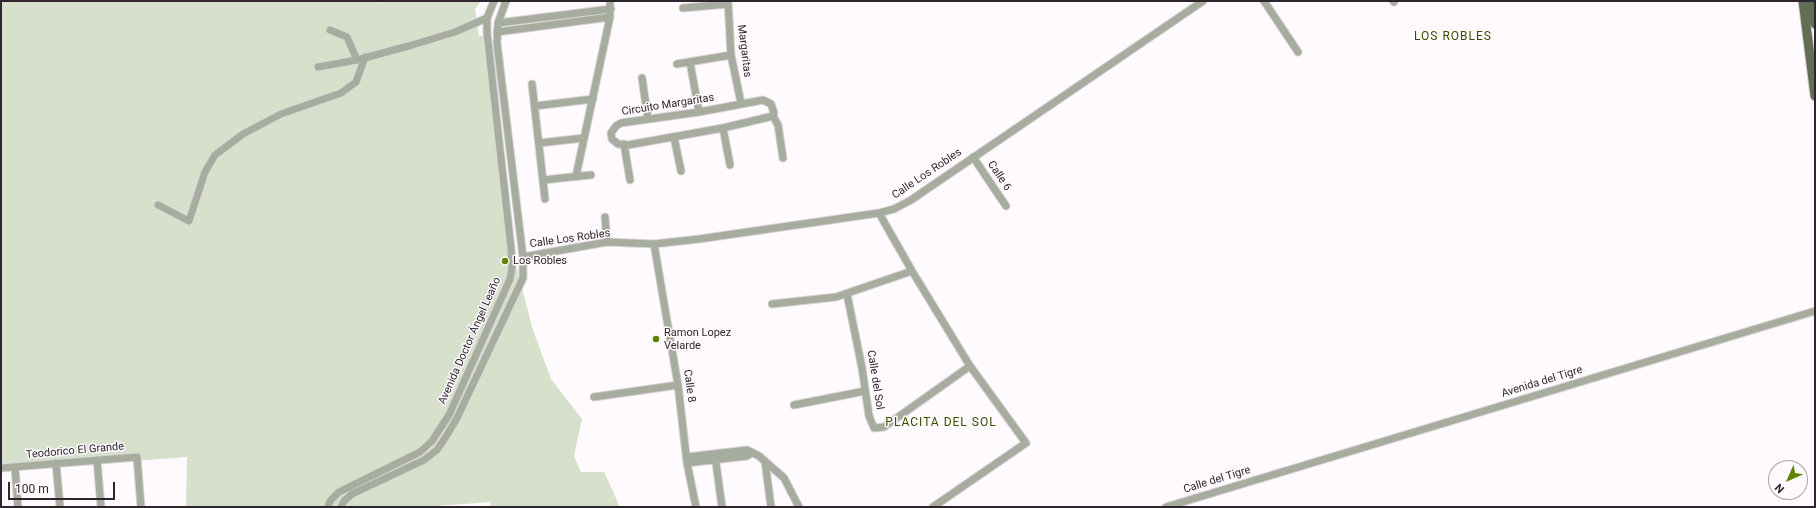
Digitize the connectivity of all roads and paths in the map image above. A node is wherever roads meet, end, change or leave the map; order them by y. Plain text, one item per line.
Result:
1 (494, 1) edge
2 (506, 1) edge
3 (1203, 1) edge
4 (1264, 1) edge
5 (1803, 1) edge
6 (1812, 1) edge
7 (728, 3) edge
8 (611, 5) edge
9 (683, 8) dead end
10 (610, 17) junction
11 (487, 18) junction
12 (525, 19) junction
13 (498, 23) junction
14 (1815, 24) edge
15 (526, 28) junction
16 (330, 30) dead end
17 (497, 32) junction
18 (1298, 52) dead end
19 (731, 55) junction
20 (365, 58) junction
21 (357, 60) junction
22 (690, 62) junction
23 (677, 64) dead end
24 (318, 67) dead end
25 (642, 78) dead end
26 (532, 84) dead end
27 (1815, 96) edge
28 (593, 99) junction
29 (741, 104) junction
30 (535, 106) junction
31 (699, 112) junction
32 (773, 116) junction
33 (648, 119) junction
34 (723, 128) junction
35 (674, 137) junction
36 (584, 138) junction
37 (539, 143) junction
38 (624, 144) junction
39 (973, 157) junction
40 (783, 158) dead end
41 (730, 165) dead end
42 (681, 171) dead end
43 (591, 175) dead end
44 (576, 176) junction
45 (543, 180) junction
46 (630, 180) dead end
47 (545, 199) dead end
48 (158, 205) dead end
49 (1006, 206) dead end
50 (879, 213) junction
51 (605, 217) dead end
52 (607, 242) junction
53 (654, 244) junction
54 (523, 257) junction
55 (912, 271) junction
56 (847, 294) junction
57 (772, 304) dead end
58 (1815, 311) edge
59 (970, 366) junction
60 (678, 385) junction
61 (865, 391) junction
62 (594, 397) dead end
63 (794, 405) dead end
64 (715, 456) junction
65 (97, 460) junction
66 (687, 460) junction
67 (765, 460) junction
68 (56, 463) junction
69 (15, 467) junction
70 (1, 468) edge
71 (1275, 474) joint
72 (18, 507) edge
73 (60, 507) edge
74 (101, 507) edge
75 (141, 507) edge
76 (328, 507) edge
77 (341, 507) edge
78 (696, 507) edge
79 (722, 507) edge
80 (772, 507) edge
81 (798, 507) edge
82 (933, 507) edge
83 (1166, 507) edge

1 - 11 street, Avenida Doctor Ángel Leaño
2 - 13 street, Avenida Doctor Ángel Leaño
3 - 39 street, Calle Los Robles
4 - 18 street
5 - 27 main road
6 - 14 main road
7 - 9 street
7 - 19 street, Margaritas
8 - 10 street
8 - 12 street
10 - 15 street
10 - 28 street
11 - 20 street
11 - 76 street, Avenida Doctor Ángel Leaño
12 - 13 street
12 - 15 street
13 - 17 street, Avenida Doctor Ángel Leaño
15 - 17 street
16 - 21 street
17 - 54 street, Avenida Doctor Ángel Leaño
19 - 22 street
19 - 29 street, Margaritas
20 - 21 street
20 - 48 street
21 - 24 street
22 - 23 street
22 - 31 street
25 - 33 street
26 - 30 street
28 - 30 street
28 - 36 street
29 - 31 street, Circuito Margaritas
29 - 32 street, Circuito Margaritas
30 - 37 street
31 - 33 street, Circuito Margaritas
32 - 34 street
32 - 40 street, Circuito Margaritas
33 - 38 street, Circuito Margaritas
34 - 35 street
34 - 41 street
35 - 38 street
35 - 42 street
36 - 37 street
36 - 44 street
37 - 45 street
38 - 46 street
39 - 49 street, Calle 6
39 - 50 street, Calle Los Robles
43 - 44 street
44 - 45 street
45 - 47 street
50 - 53 street, Calle Los Robles
50 - 55 street
51 - 52 street
52 - 53 street, Calle Los Robles
52 - 54 street, Calle Los Robles
53 - 60 street, Calle 8
54 - 77 street, Avenida Doctor Ángel Leaño
55 - 56 street
55 - 59 street
56 - 57 street
56 - 61 street, Calle del Sol
58 - 71 street, Avenida del Tigre
59 - 61 street, Calle del Sol
59 - 82 street
60 - 62 street
60 - 66 street, Calle 8
61 - 63 street
64 - 66 street
64 - 67 street
64 - 79 street
65 - 68 street, Teodorico El Grande
65 - 74 street
65 - 75 street, Teodorico El Grande
66 - 78 street, Calle 8
67 - 80 street
67 - 81 street
68 - 69 street, Teodorico El Grande
68 - 73 street
69 - 70 street, Teodorico El Grande
69 - 72 street
71 - 83 street, Calle del Tigre

